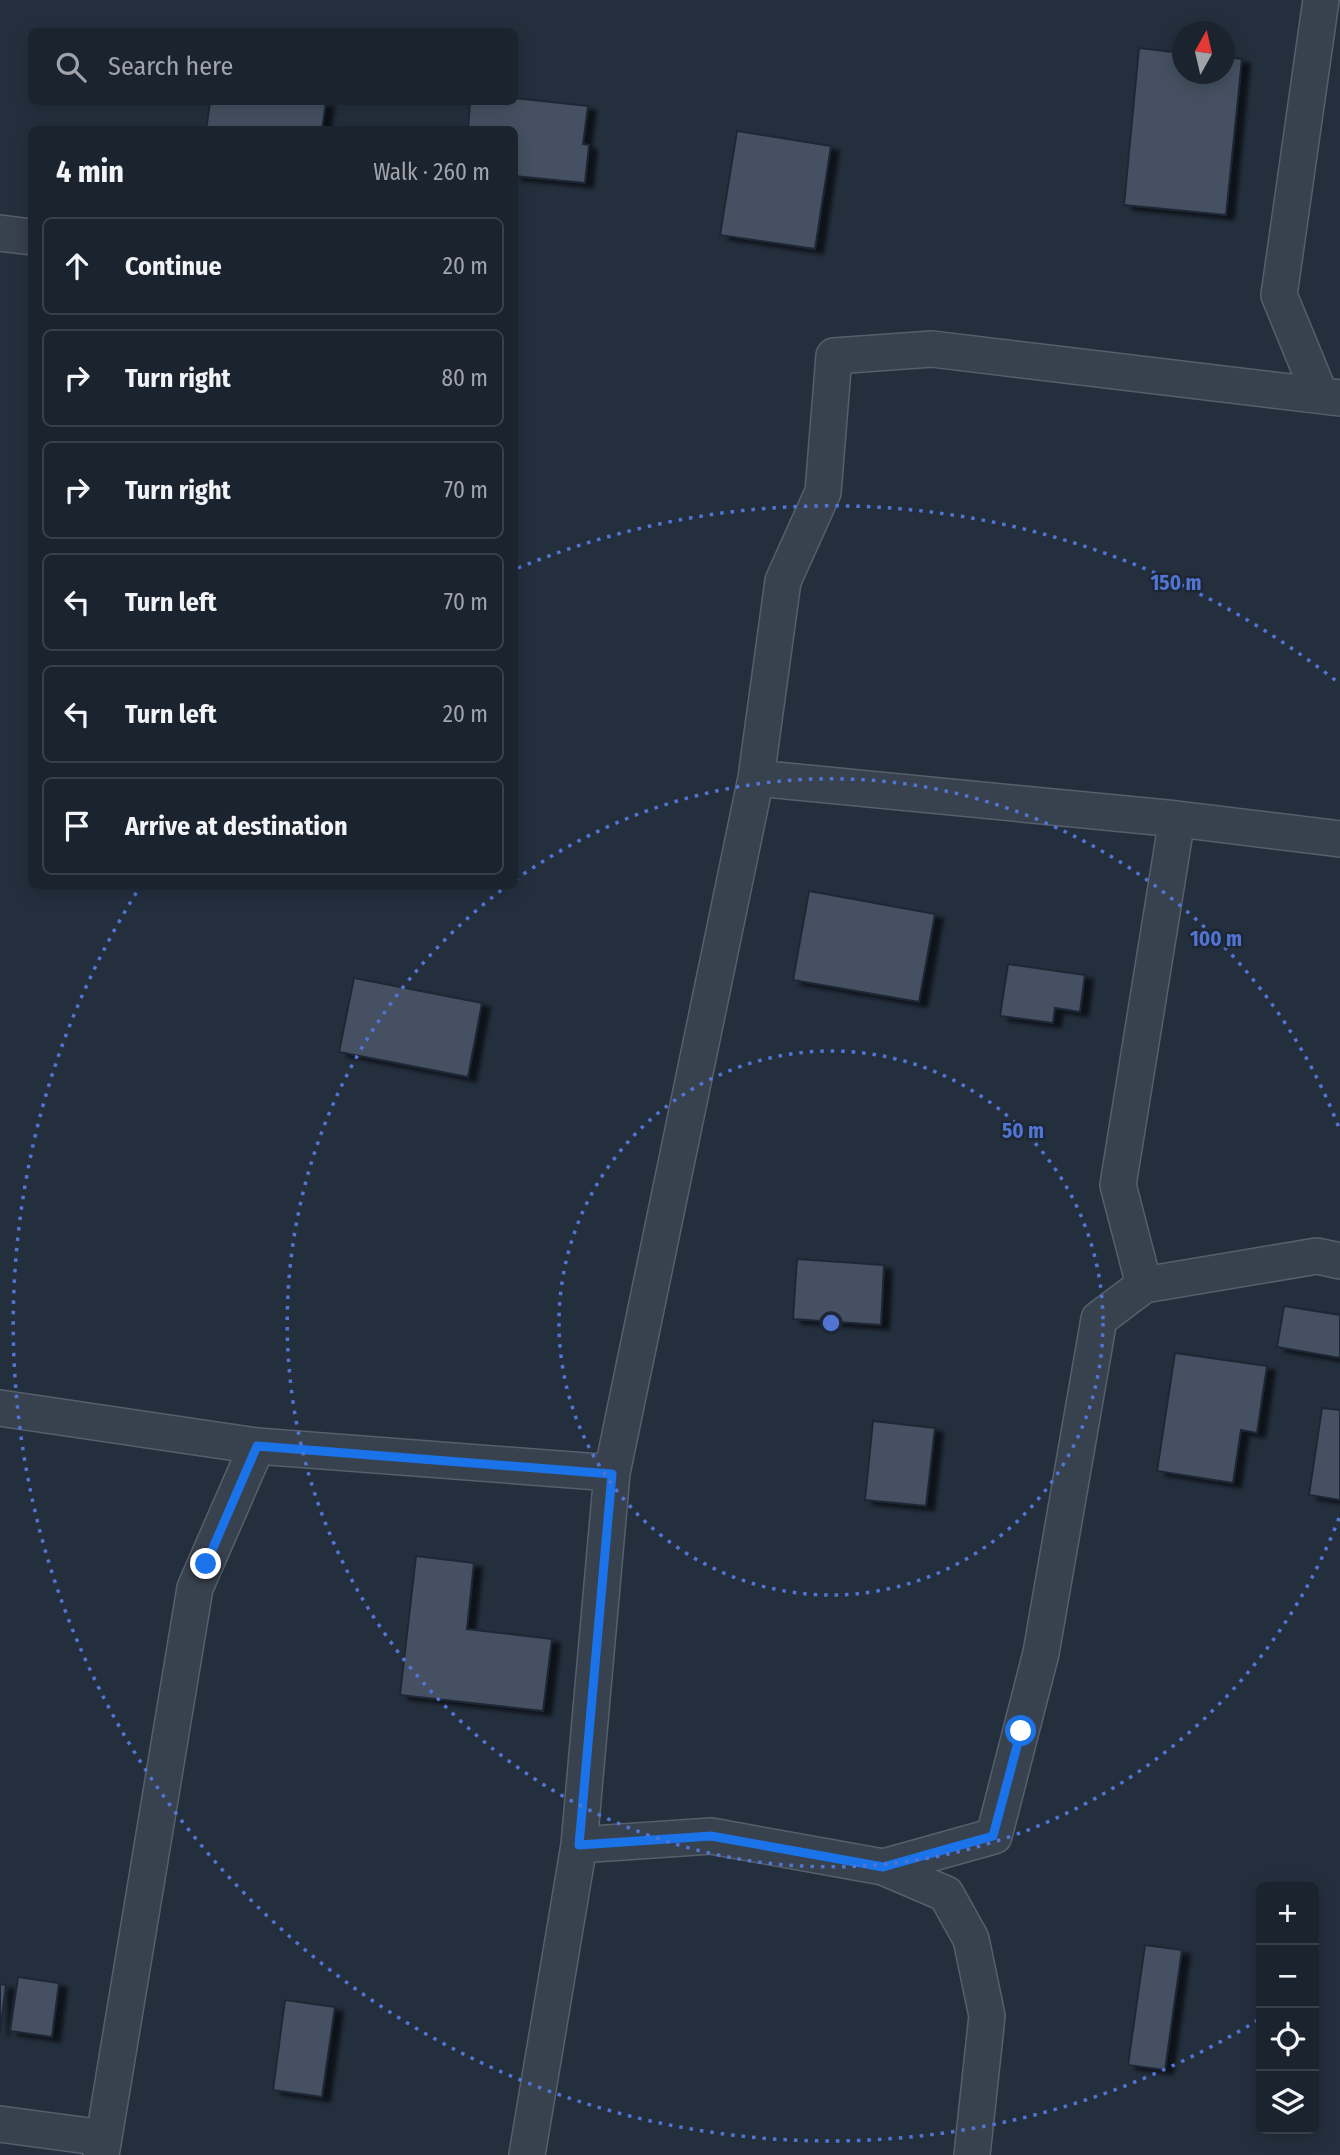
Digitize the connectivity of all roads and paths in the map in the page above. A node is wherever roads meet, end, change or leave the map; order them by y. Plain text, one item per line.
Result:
1 (1321, 0) edge
2 (0, 233) edge
3 (28, 236) edge
4 (1330, 397) edge
5 (755, 778) junction
6 (1177, 819) junction
7 (1340, 839) edge
8 (1340, 1261) edge
9 (1144, 1285) junction
10 (0, 1408) edge
11 (257, 1446) junction
12 (612, 1474) junction
13 (579, 1845) junction
14 (883, 1867) junction
15 (0, 2124) edge
16 (102, 2146) edge
17 (527, 2155) edge
18 (972, 2155) edge

1 - 4 street
2 - 3 street
4 - 5 street
5 - 6 street
5 - 12 street
6 - 7 street
6 - 9 street
8 - 9 street
9 - 14 street
10 - 11 street
11 - 12 street
11 - 16 street
12 - 13 street
13 - 14 street
13 - 17 street
14 - 18 street
15 - 16 street

